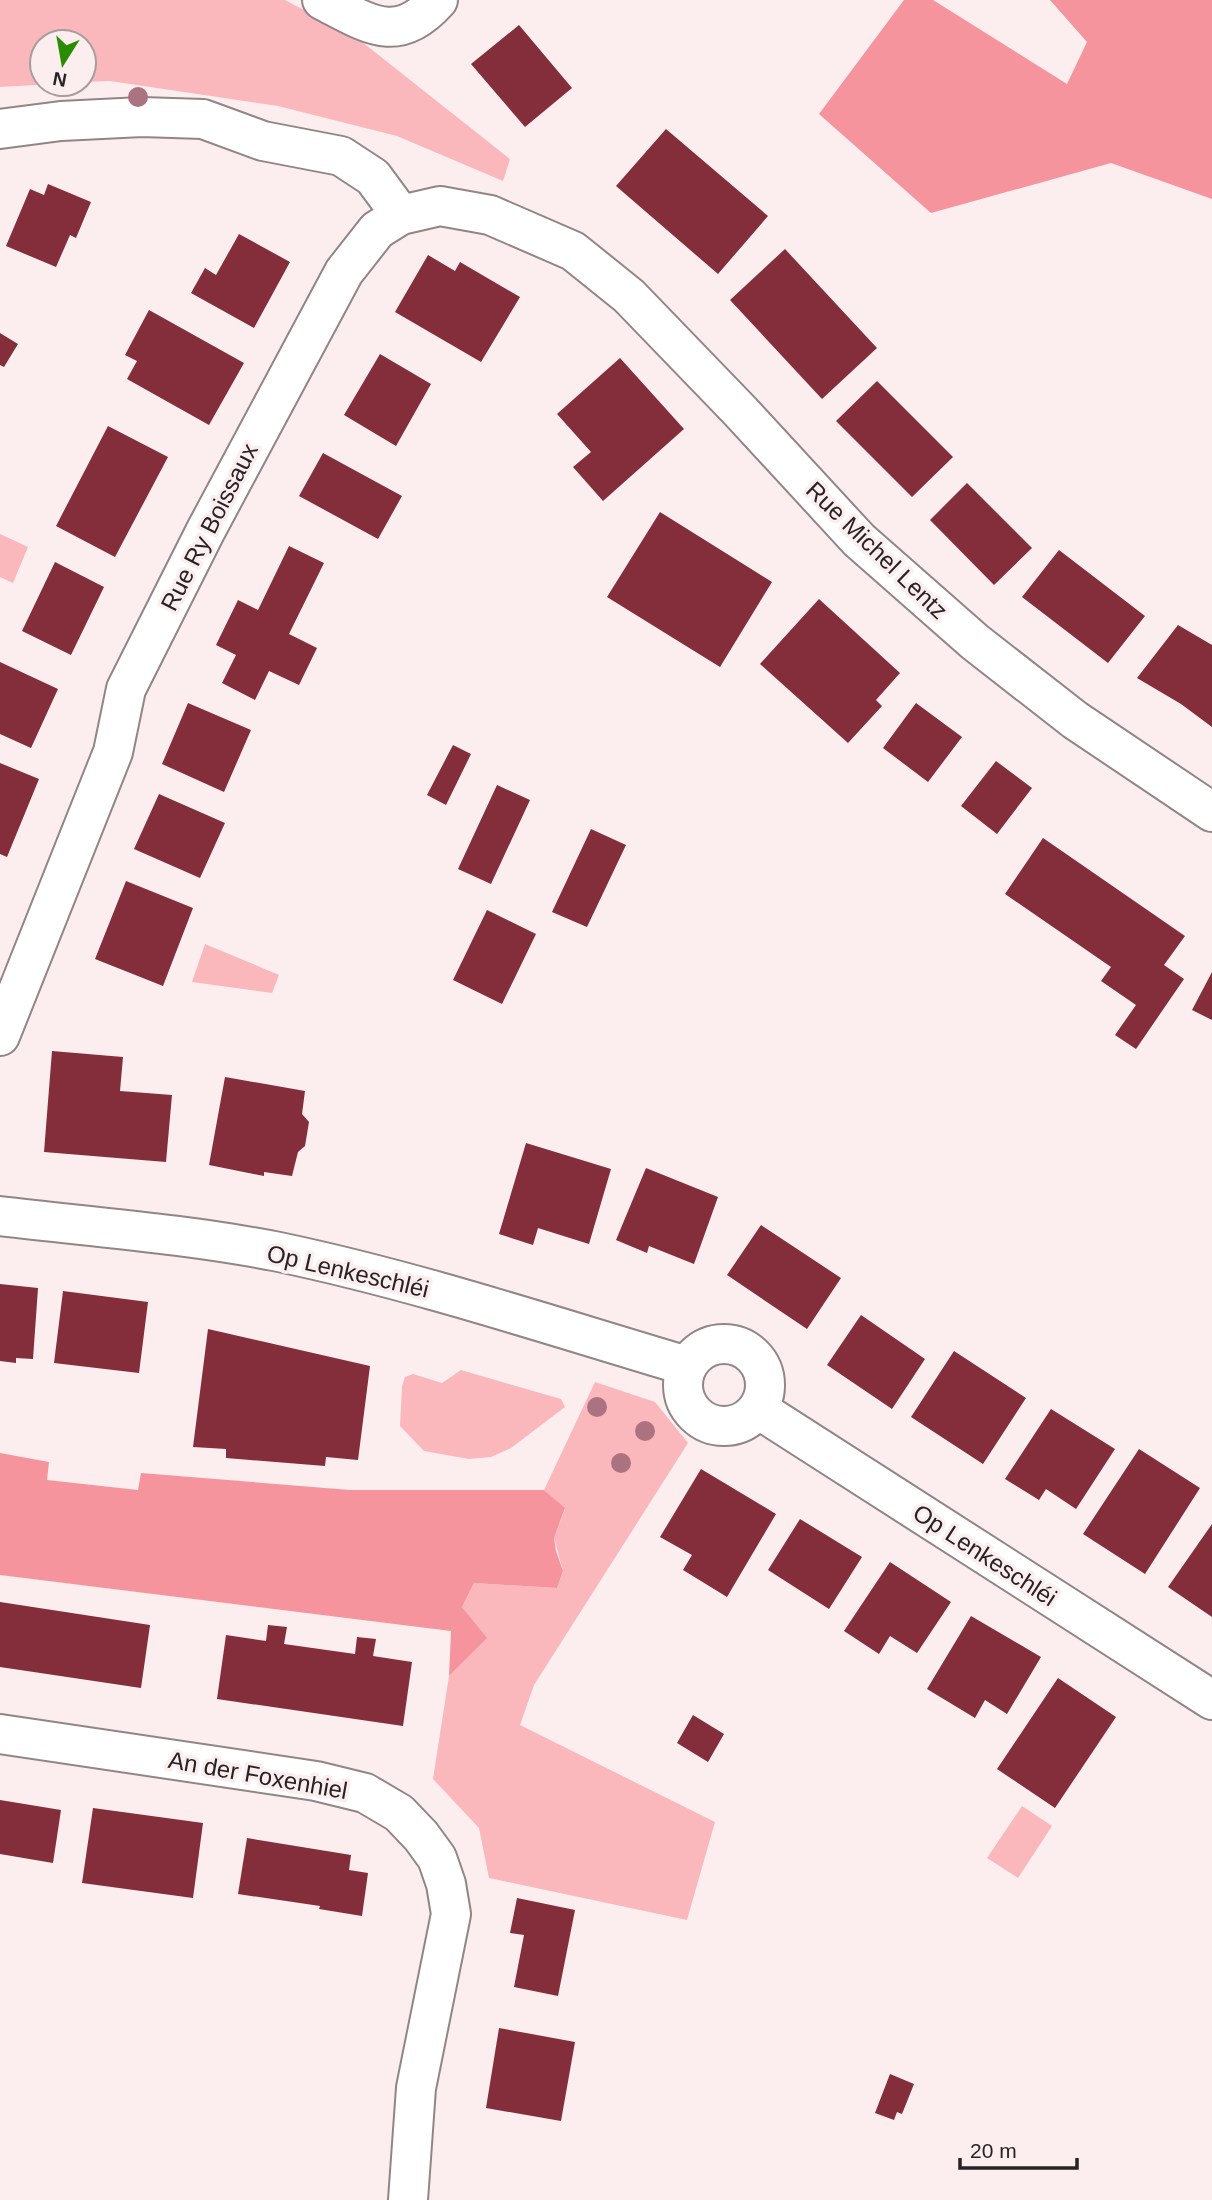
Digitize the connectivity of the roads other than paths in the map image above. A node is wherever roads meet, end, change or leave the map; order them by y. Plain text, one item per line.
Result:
1 (322, 0) edge
2 (438, 0) edge
3 (0, 129) edge
4 (401, 215) junction
5 (573, 251) joint
6 (1212, 813) edge
7 (0, 1036) edge
8 (0, 1216) edge
9 (687, 1366) junction
10 (758, 1409) junction
11 (1212, 1700) edge
12 (0, 1734) edge
13 (408, 2200) edge

1 - 2 street
3 - 4 street
4 - 5 street, Rue Ry Boissaux
4 - 7 street, Rue Ry Boissaux
5 - 6 street, Rue Michel Lentz
8 - 9 street, Op Lenkeschléi
9 - 10 street
9 - 10 street
10 - 11 street, Op Lenkeschléi
12 - 13 street, An der Foxenhiel

